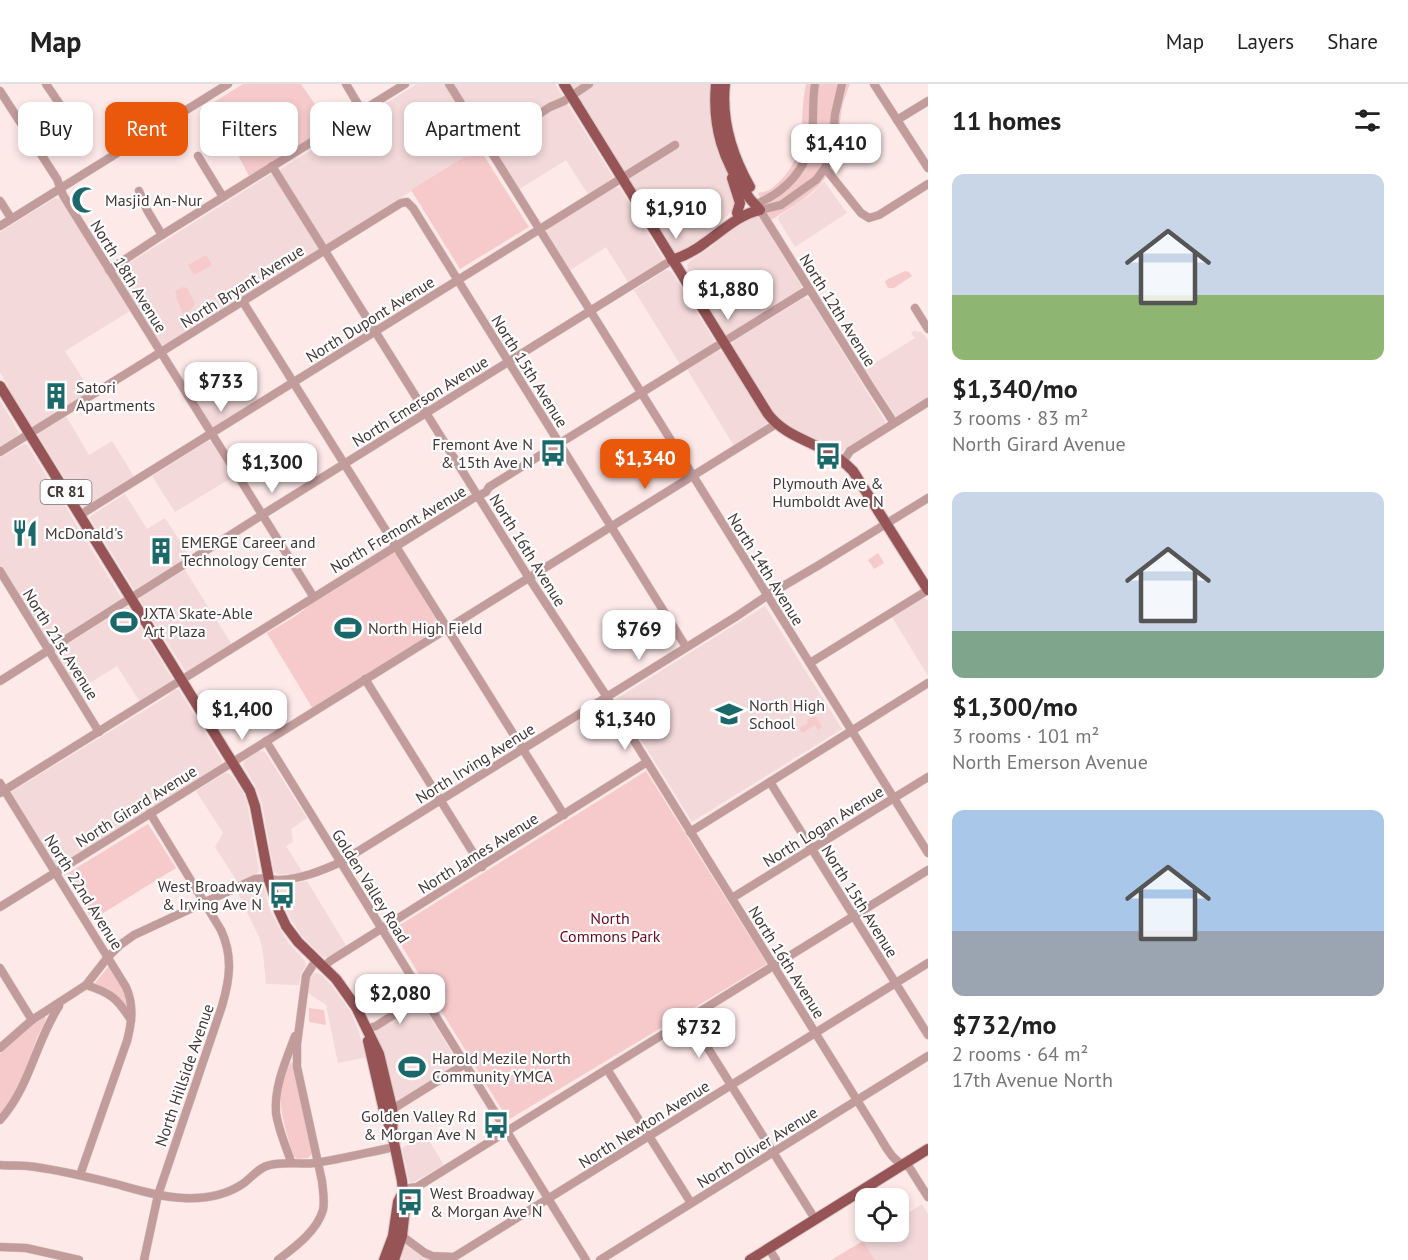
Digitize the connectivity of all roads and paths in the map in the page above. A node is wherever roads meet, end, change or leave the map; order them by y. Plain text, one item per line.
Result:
1 (7, 84) edge
2 (46, 84) edge
3 (228, 84) edge
4 (346, 84) edge
5 (405, 84) edge
6 (449, 84) edge
7 (564, 84) edge
8 (589, 84) edge
9 (716, 84) edge
10 (725, 84) edge
11 (816, 84) edge
12 (842, 84) edge
13 (874, 84) edge
14 (0, 90) edge
15 (571, 96) junction
16 (928, 101) edge
17 (58, 102) edge
18 (357, 102) edge
19 (376, 102) edge
20 (542, 112) edge
21 (897, 120) junction
22 (310, 143) edge
23 (675, 144) dead end
24 (198, 156) dead end
25 (728, 164) junction
26 (272, 166) junction
27 (825, 168) junction
28 (928, 168) edge
29 (622, 177) junction
30 (928, 184) edge
31 (60, 188) junction
32 (139, 191) dead end
33 (223, 197) junction
34 (0, 201) edge
35 (407, 202) joint
36 (758, 207) junction
37 (736, 213) junction
38 (11, 218) junction
39 (0, 226) edge
40 (540, 229) junction
41 (719, 232) junction
42 (162, 235) junction
43 (325, 251) junction
44 (672, 260) junction
45 (110, 270) junction
46 (457, 280) junction
47 (809, 289) junction
48 (243, 302) junction
49 (915, 308) dead end
50 (591, 311) junction
51 (928, 329) edge
52 (375, 332) junction
53 (724, 342) junction
54 (160, 352) junction
55 (508, 362) junction
56 (294, 383) junction
57 (0, 386) edge
58 (642, 393) junction
59 (928, 402) edge
60 (427, 413) junction
61 (894, 423) junction
62 (776, 424) junction
63 (29, 434) junction
64 (212, 434) junction
65 (560, 444) junction
66 (0, 452) edge
67 (843, 462) junction
68 (345, 464) junction
69 (692, 476) junction
70 (478, 496) junction
71 (928, 498) edge
72 (80, 515) junction
73 (262, 515) junction
74 (886, 523) junction
75 (610, 527) junction
76 (396, 547) junction
77 (0, 571) edge
78 (529, 578) junction
79 (928, 590) edge
80 (768, 595) junction
81 (314, 596) junction
82 (131, 598) junction
83 (447, 628) junction
84 (686, 647) junction
85 (48, 650) junction
86 (810, 663) junction
87 (181, 679) junction
88 (365, 679) junction
89 (0, 681) edge
90 (928, 683) edge
91 (607, 697) junction
92 (852, 730) junction
93 (99, 732) junction
94 (266, 741) junction
95 (522, 748) junction
96 (233, 762) junction
97 (647, 762) junction
98 (928, 777) edge
99 (770, 782) junction
100 (2, 789) edge
101 (894, 798) junction
102 (440, 800) junction
103 (150, 813) junction
104 (564, 815) junction
105 (690, 831) junction
106 (812, 849) junction
107 (928, 853) edge
108 (340, 862) junction
109 (482, 867) junction
110 (928, 870) edge
111 (55, 872) junction
112 (269, 880) junction
113 (732, 898) junction
114 (205, 902) junction
115 (0, 907) edge
116 (853, 916) junction
117 (382, 929) junction
118 (108, 957) junction
119 (928, 963) edge
120 (320, 964) junction
121 (774, 966) junction
122 (0, 968) edge
123 (895, 983) junction
124 (86, 985) junction
125 (423, 996) junction
126 (61, 1002) junction
127 (689, 1018) junction
128 (32, 1020) junction
129 (131, 1020) junction
130 (300, 1020) junction
131 (366, 1029) junction
132 (815, 1033) junction
133 (928, 1035) edge
134 (0, 1048) edge
135 (928, 1056) edge
136 (465, 1064) junction
137 (607, 1069) junction
138 (730, 1085) junction
139 (857, 1100) junction
140 (392, 1108) junction
141 (0, 1120) edge
142 (392, 1132) junction
143 (507, 1132) junction
144 (649, 1136) junction
145 (395, 1147) junction
146 (928, 1149) edge
147 (773, 1152) junction
148 (291, 1162) junction
149 (317, 1162) junction
150 (901, 1165) junction
151 (0, 1166) edge
152 (80, 1176) junction
153 (403, 1191) junction
154 (158, 1195) junction
155 (928, 1197) edge
156 (548, 1199) junction
157 (691, 1203) junction
158 (815, 1219) junction
159 (402, 1236) junction
160 (0, 1247) edge
161 (769, 1249) junction
162 (454, 1259) edge
163 (79, 1260) edge
164 (144, 1260) edge
165 (278, 1260) edge
166 (384, 1260) edge
167 (394, 1260) edge
168 (586, 1260) edge
169 (600, 1260) edge
170 (750, 1260) edge
171 (776, 1260) edge

1 - 14 street
2 - 17 street
3 - 31 street
4 - 18 street
5 - 19 street
6 - 40 street, North 14th Avenue
7 - 15 main road
8 - 15 street
9 - 25 main road
10 - 36 main road
11 - 36 street
12 - 27 street
13 - 21 street
14 - 31 street, North 18th Avenue
15 - 20 street
15 - 29 main road
16 - 21 street
21 - 28 street
22 - 26 street
23 - 29 street, North Dupont Avenue
24 - 33 street
25 - 36 main road
25 - 37 main road
26 - 33 street
26 - 43 street, North 16th Avenue
27 - 30 street
27 - 36 street
29 - 40 street, North Dupont Avenue
29 - 44 main road
31 - 38 street
31 - 45 street, North 18th Avenue
32 - 42 street
33 - 42 street
34 - 38 street
35 - 43 street, North Bryant Avenue
35 - 46 street, North 15th Avenue
36 - 37 main road
36 - 41 main road
36 - 47 street, North 12th Avenue
37 - 41 main road
38 - 39 street
40 - 46 street, North Dupont Avenue
40 - 50 street, North 14th Avenue
41 - 44 main road
42 - 45 street
43 - 48 street, North Bryant Avenue
43 - 52 street, North 16th Avenue
44 - 50 street, North Emerson Avenue
44 - 53 main road
45 - 54 street, North 18th Avenue
46 - 52 street, North Dupont Avenue
46 - 55 street, North 15th Avenue
47 - 53 street, North Fremont Avenue
47 - 61 street, North 12th Avenue
48 - 54 street, North Bryant Avenue
48 - 56 street
49 - 51 street
50 - 55 street, North Emerson Avenue
50 - 58 street, North 14th Avenue
52 - 56 street, North Dupont Avenue
52 - 60 street, North 16th Avenue
53 - 58 street, North Fremont Avenue
53 - 62 main road
54 - 63 street, North Bryant Avenue
54 - 64 street, North 18th Avenue
55 - 60 street, North Emerson Avenue
55 - 65 street, North 15th Avenue
56 - 64 street, North Dupont Avenue
56 - 68 street
57 - 63 main road, CR 81
58 - 65 street, North Fremont Avenue
58 - 69 street, North 14th Avenue
59 - 61 street
60 - 68 street, North Emerson Avenue
60 - 70 street, North 16th Avenue
61 - 67 street
62 - 67 main road
62 - 69 street, North Girard Avenue
63 - 66 street, North Bryant Avenue
63 - 72 main road, CR 81
64 - 72 street, North Dupont Avenue
64 - 73 street, North 18th Avenue
65 - 70 street, North Fremont Avenue
65 - 75 street, North 15th Avenue
67 - 74 main road
68 - 73 street, North Emerson Avenue
68 - 76 street
69 - 75 street, North Girard Avenue
69 - 80 street, North 14th Avenue
70 - 76 street, North Fremont Avenue
70 - 78 street, North 16th Avenue
71 - 74 street, North Irving Avenue
72 - 82 main road, CR 81
73 - 81 street, North 18th Avenue
73 - 82 street, North Emerson Avenue
74 - 79 main road
74 - 80 street, North Irving Avenue
75 - 78 street, North Girard Avenue
75 - 84 street, North 15th Avenue
76 - 81 street, North Fremont Avenue
76 - 83 street
77 - 85 street, North 21st Avenue
78 - 83 street, North Girard Avenue
78 - 91 street, North 16th Avenue
79 - 86 street
80 - 84 street, North Irving Avenue
80 - 86 street, North 14th Avenue
81 - 87 street, North Fremont Avenue
82 - 85 street, North Emerson Avenue
82 - 87 main road, CR 81
83 - 88 street, North Girard Avenue
83 - 95 street
84 - 91 street, North Irving Avenue
85 - 89 street, North Emerson Avenue
85 - 93 street, North 21st Avenue
86 - 92 street, North 14th Avenue
87 - 93 street, North Fremont Avenue
87 - 96 main road, CR 81
88 - 94 street, North Girard Avenue
88 - 102 street
90 - 92 street
91 - 95 street, North Irving Avenue
91 - 97 street, North 16th Avenue
92 - 99 street
92 - 101 street, North 14th Avenue
93 - 100 street, North Fremont Avenue
94 - 96 street, North Girard Avenue
94 - 108 street, Golden Valley Road
95 - 102 street, North Irving Avenue
95 - 104 street
96 - 103 street, North Girard Avenue
96 - 112 main road, CR 81
97 - 104 street, North James Avenue
97 - 105 street, North 16th Avenue
98 - 101 street, North Logan Avenue
99 - 105 street
99 - 106 street, North 15th Avenue
100 - 111 street, North 22nd Avenue
101 - 106 street, North Logan Avenue
101 - 107 street, North 14th Avenue
102 - 108 street, North Irving Avenue
102 - 109 street
103 - 111 street, North Girard Avenue
103 - 114 street
104 - 109 street, North James Avenue
105 - 113 street, North 16th Avenue
106 - 113 street, North Logan Avenue
106 - 116 street, North 15th Avenue
108 - 112 street, North Irving Avenue
108 - 117 street, Golden Valley Road
109 - 117 street, North James Avenue
110 - 116 street
111 - 115 street, North Girard Avenue
111 - 118 street, North 22nd Avenue
112 - 114 street, North Irving Avenue
112 - 120 main road, CR 81
113 - 121 street, North 16th Avenue
114 - 118 street, North Irving Avenue
114 - 154 street, North Hillside Avenue
116 - 121 street
116 - 123 street, North 15th Avenue
117 - 120 street, North James Avenue
117 - 125 street, Golden Valley Road
118 - 124 street, North Irving Avenue
118 - 129 street, North 22nd Avenue
119 - 123 street, North Newton Avenue
120 - 130 street
120 - 131 main road, CR 81
121 - 127 street
121 - 132 street, North 16th Avenue
122 - 128 street
123 - 132 street, North Newton Avenue
123 - 133 street, North 15th Avenue
124 - 126 street, North Irving Avenue
124 - 129 street
125 - 131 street
125 - 136 street, Golden Valley Road
126 - 128 street, North Irving Avenue
126 - 141 street, North Irving Avenue
127 - 137 street
127 - 138 street
128 - 134 street, North Irving Avenue
129 - 152 street, North 22nd Avenue
130 - 148 street
130 - 149 street
131 - 140 main road, CR 81
131 - 142 main road, CR 81
132 - 138 street, North Newton Avenue
132 - 139 street, North 16th Avenue
135 - 139 street, North Oliver Avenue
136 - 140 street
136 - 143 street, Golden Valley Road
137 - 143 street
137 - 144 street
138 - 144 street, North Newton Avenue
138 - 147 street
139 - 147 street, North Oliver Avenue
139 - 150 street, North 16th Avenue
140 - 142 main road, CR 81
142 - 145 main road, CR 81
143 - 153 street
143 - 156 street, Golden Valley Road
144 - 156 street, North Newton Avenue
144 - 157 street
145 - 149 street
145 - 153 main road, CR 81
146 - 150 main road
147 - 157 street, North Oliver Avenue
147 - 158 street
148 - 149 street
148 - 154 street
149 - 165 street
150 - 155 street
150 - 158 main road
151 - 152 street
152 - 154 street
153 - 159 main road, CR 81
153 - 166 main road, CR 81
154 - 164 street, North Hillside Avenue
156 - 162 street, North Newton Avenue
156 - 168 street, Golden Valley Road
157 - 169 street, North Oliver Avenue
158 - 161 main road
159 - 162 street, North Newton Avenue
159 - 167 main road, CR 81
160 - 163 street
161 - 170 main road
161 - 171 street

